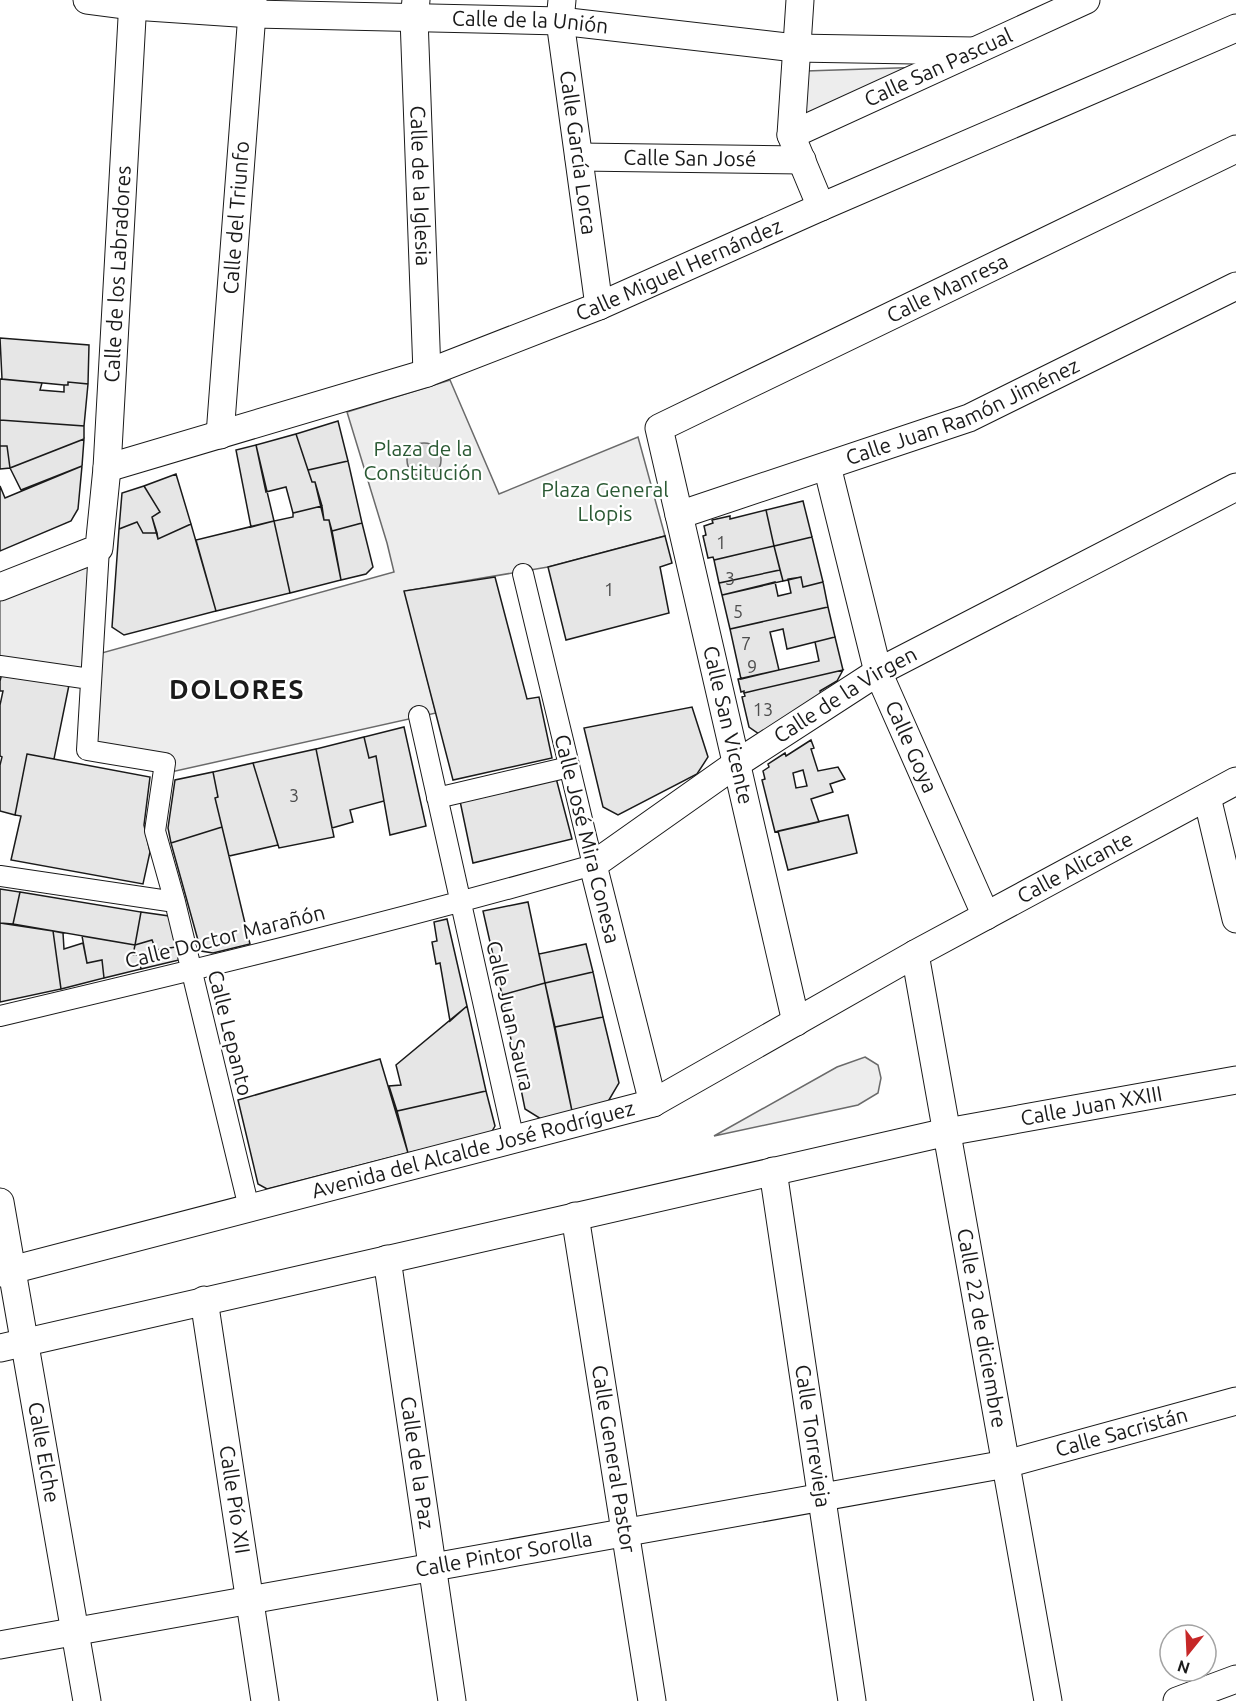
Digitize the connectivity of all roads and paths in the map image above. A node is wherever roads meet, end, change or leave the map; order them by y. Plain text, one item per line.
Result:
1 (87, 0) edge
2 (800, 0) edge
3 (1086, 0) edge
4 (133, 3) edge
5 (252, 7) edge
6 (415, 9) edge
7 (561, 10) edge
8 (1236, 28) edge
9 (795, 48) junction
10 (974, 51) junction
11 (791, 135) junction
12 (1236, 149) edge
13 (579, 157) junction
14 (802, 160) junction
15 (821, 207) junction
16 (1236, 286) edge
17 (599, 306) junction
18 (428, 373) junction
19 (659, 428) joint
20 (220, 435) junction
21 (827, 466) junction
22 (107, 468) junction
23 (1236, 488) edge
24 (679, 515) junction
25 (99, 548) junction
26 (523, 574) dead end
27 (0, 587) edge
28 (0, 666) edge
29 (878, 672) junction
30 (90, 679) junction
31 (419, 716) dead end
32 (736, 764) junction
33 (569, 766) junction
34 (1236, 782) edge
35 (1207, 797) junction
36 (437, 798) junction
37 (593, 865) junction
38 (0, 876) edge
39 (175, 902) junction
40 (460, 903) junction
41 (986, 916) junction
42 (1236, 919) edge
43 (915, 954) junction
44 (190, 971) junction
45 (0, 1016) edge
46 (796, 1022) junction
47 (1236, 1080) edge
48 (653, 1103) junction
49 (947, 1132) junction
50 (514, 1140) junction
51 (773, 1171) junction
52 (0, 1202) edge
53 (249, 1208) junction
54 (575, 1216) junction
55 (387, 1259) junction
56 (6, 1272) edge
57 (204, 1300) junction
58 (12, 1345) edge
59 (1236, 1401) edge
60 (1006, 1464) junction
61 (821, 1497) junction
62 (625, 1533) junction
63 (432, 1567) junction
64 (250, 1600) junction
65 (75, 1631) junction
66 (0, 1645) edge
67 (1236, 1679) edge
68 (87, 1701) edge
69 (265, 1701) edge
70 (452, 1701) edge
71 (652, 1701) edge
72 (852, 1701) edge
73 (1048, 1701) edge
74 (1177, 1701) edge

1 - 4 street, Calle de la Unión
2 - 9 street
3 - 10 street, Calle San Pascual
4 - 5 street, Calle de la Unión
4 - 22 street, Calle de los Labradores
5 - 6 street, Calle de la Unión
5 - 20 street, Calle del Triunfo
6 - 7 street, Calle de la Unión
6 - 18 street, Calle de la Iglesia
7 - 9 street, Calle de la Unión
7 - 13 street, Calle García Lorca
8 - 15 street, Calle Miguel Hernández
9 - 10 street, Calle de la Unión
9 - 11 street
10 - 11 street, Calle San Pascual
11 - 14 street
12 - 19 street, Calle Manresa
13 - 14 street, Calle San José
13 - 17 street, Calle García Lorca
14 - 15 street
15 - 17 street, Calle Miguel Hernández
16 - 21 street, Calle Juan Ramón Jiménez
17 - 18 street, Calle Miguel Hernández
18 - 20 street, Calle Miguel Hernández
19 - 24 street, Calle San Vicente
20 - 22 street, Calle Miguel Hernández
21 - 24 street, Calle Juan Ramón Jiménez
21 - 29 street, Calle Goya
22 - 25 street, Calle de los Labradores
23 - 29 street, Calle de la Virgen
24 - 32 street, Calle San Vicente
25 - 27 street
25 - 30 street
26 - 33 street, Calle José Mira Conesa
28 - 30 street
29 - 32 street, Calle de la Virgen
29 - 41 street, Calle Goya
30 - 39 street, Calle Lepanto
31 - 36 street, Calle Juan Saura
32 - 37 street, Calle de la Virgen
32 - 46 street, Calle San Vicente
33 - 36 street
33 - 37 street, Calle José Mira Conesa
34 - 35 street, Calle Alicante
35 - 41 street, Calle Alicante
35 - 42 street
36 - 40 street, Calle Juan Saura
37 - 40 street, Calle de la Virgen
37 - 48 street, Calle José Mira Conesa
38 - 39 street
39 - 44 street, Calle Lepanto
40 - 44 street, Calle Doctor Marañón
40 - 50 street, Calle Juan Saura
41 - 43 street, Calle Alicante
43 - 46 street, Avenida del Alcalde José Rodríguez
43 - 49 street, Calle 22 de diciembre
44 - 45 street, Calle Doctor Marañón
44 - 53 street, Calle Lepanto
46 - 48 street, Avenida del Alcalde José Rodríguez
47 - 49 street, Calle Juan XXIII
48 - 50 street, Avenida del Alcalde José Rodríguez
49 - 51 street
49 - 60 street, Calle 22 de diciembre
50 - 53 street, Avenida del Alcalde José Rodríguez
51 - 54 street
51 - 61 street, Calle Torrevieja
52 - 56 street, Calle Elche
53 - 56 street, Avenida del Alcalde José Rodríguez
54 - 55 street
54 - 62 street, Calle General Pastor
55 - 57 street
55 - 63 street, Calle de la Paz
56 - 58 street, Calle Elche
57 - 58 street
57 - 64 street, Calle Pío XII
58 - 65 street, Calle Elche
59 - 60 street, Calle Sacristán
60 - 61 street, Calle Pintor Sorolla
60 - 73 street, Calle 22 de diciembre
61 - 62 street, Calle Pintor Sorolla
61 - 72 street, Calle Torrevieja
62 - 63 street, Calle Pintor Sorolla
62 - 71 street, Calle General Pastor
63 - 64 street, Calle Pintor Sorolla
63 - 70 street, Calle de la Paz
64 - 65 street, Calle Pintor Sorolla
64 - 69 street, Calle Pío XII
65 - 66 street, Calle Pintor Sorolla
65 - 68 street, Calle Elche
67 - 74 street

